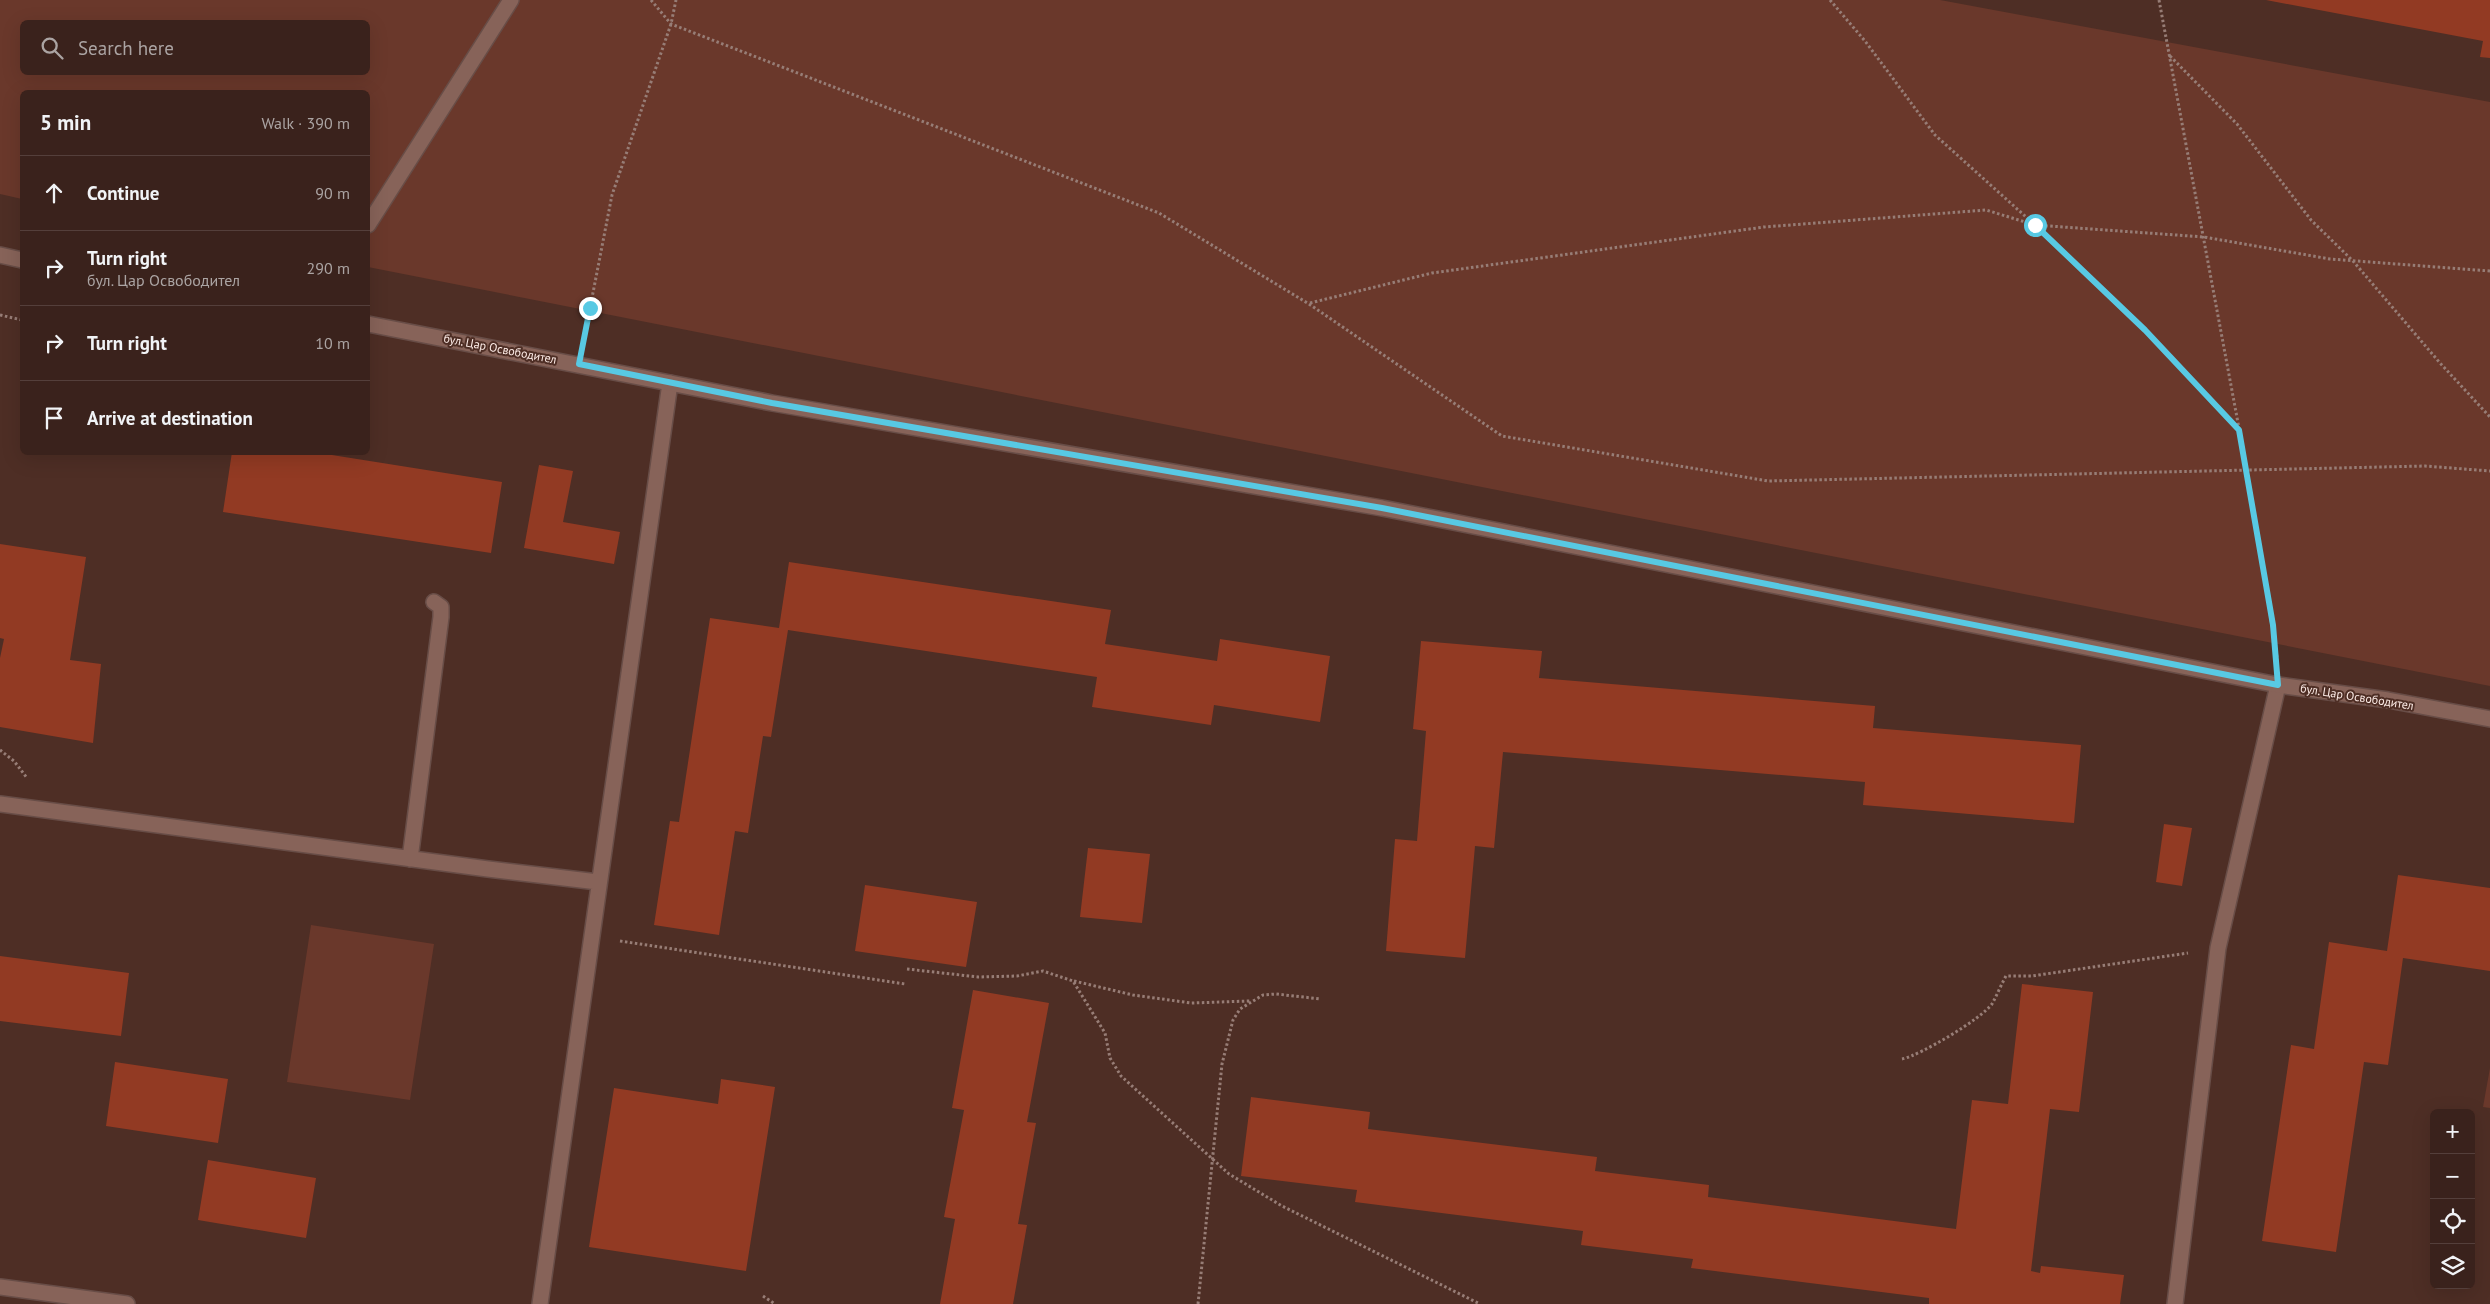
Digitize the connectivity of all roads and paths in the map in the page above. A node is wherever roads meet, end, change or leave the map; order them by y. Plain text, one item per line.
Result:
1 (511, 0) edge
2 (651, 0) edge
3 (676, 0) edge
4 (1830, 0) edge
5 (2159, 0) edge
6 (671, 24) junction
7 (2169, 55) junction
8 (370, 223) edge
9 (2035, 225) junction
10 (2204, 237) junction
11 (0, 255) edge
12 (20, 260) edge
13 (2353, 261) junction
14 (2490, 271) edge
15 (1309, 304) junction
16 (0, 315) edge
17 (20, 320) edge
18 (370, 324) edge
19 (579, 364) junction
20 (670, 383) junction
21 (2490, 417) edge
22 (2239, 430) junction
23 (2247, 471) junction
24 (2490, 471) edge
25 (434, 602) dead end
26 (2278, 685) junction
27 (2490, 719) edge
28 (0, 804) edge
29 (410, 859) junction
30 (598, 882) junction
31 (592, 936) junction
32 (2218, 948) junction
33 (907, 969) dead end
34 (1073, 981) junction
35 (905, 984) dead end
36 (1320, 999) dead end
37 (1250, 1001) junction
38 (1902, 1059) dead end
39 (1212, 1158) junction
40 (0, 1287) edge
41 (763, 1296) dead end
42 (127, 1304) edge
43 (540, 1304) edge
44 (776, 1304) edge
45 (1198, 1304) edge
46 (1480, 1304) edge
47 (2175, 1304) edge

1 - 8 main road
2 - 6 path
3 - 6 path
4 - 9 path
5 - 7 path
6 - 15 path
6 - 19 path
7 - 10 path
7 - 13 path
9 - 10 path
9 - 15 path
9 - 22 path
10 - 13 path
10 - 22 path
11 - 12 main road
13 - 14 path
13 - 21 path
15 - 23 path
16 - 17 path
18 - 19 main road, бул. Цар Освободител
19 - 20 main road, бул. Цар Освободител
20 - 26 main road, бул. Цар Освободител
20 - 30 main road
22 - 23 path
23 - 24 path
23 - 26 path
25 - 29 main road
26 - 27 main road, бул. Цар Освободител
26 - 32 main road
28 - 29 main road
29 - 30 main road
30 - 31 main road
31 - 35 path
31 - 43 main road
32 - 38 path
32 - 47 main road
33 - 34 path
34 - 37 path
34 - 39 path
36 - 37 path
37 - 39 path
39 - 45 path
39 - 46 path
40 - 42 main road
41 - 44 path

